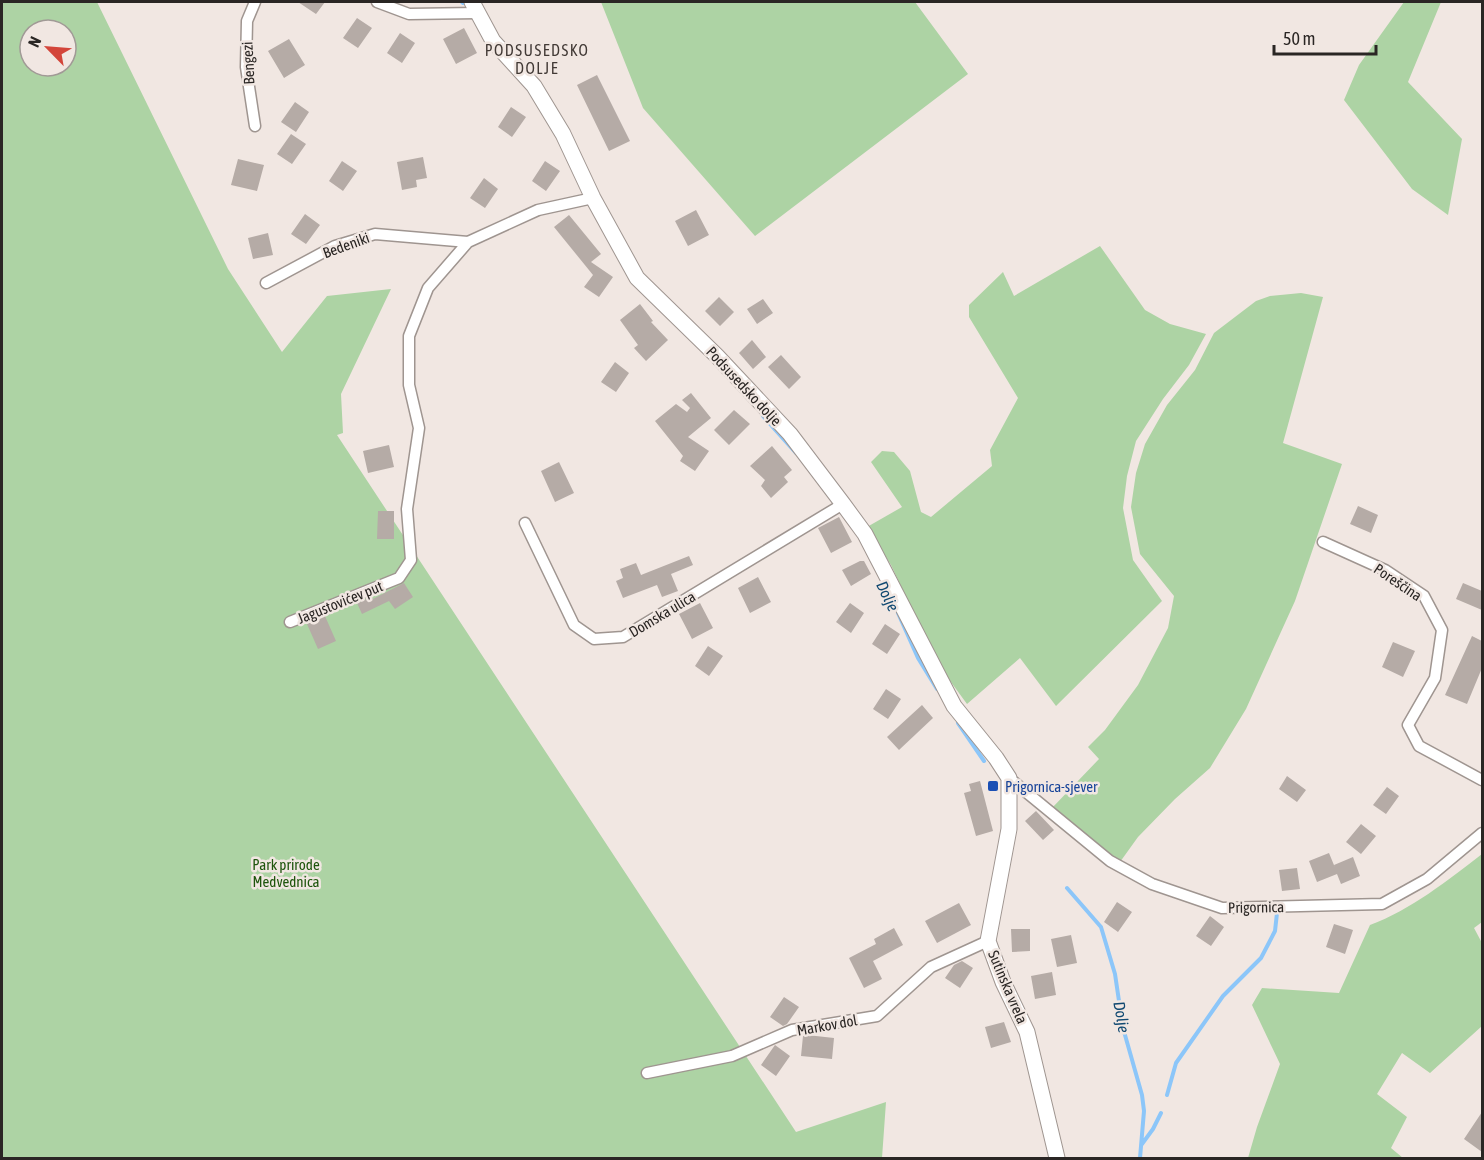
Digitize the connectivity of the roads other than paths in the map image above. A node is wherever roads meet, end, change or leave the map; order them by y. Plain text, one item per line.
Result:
1 (255, 2) edge
2 (377, 2) edge
3 (474, 7) edge
4 (255, 126) dead end
5 (593, 198) junction
6 (468, 242) junction
7 (266, 283) dead end
8 (843, 504) junction
9 (525, 523) dead end
10 (1323, 542) dead end
11 (290, 622) dead end
12 (1008, 778) junction
13 (1482, 780) edge
14 (1482, 833) edge
15 (988, 941) junction
16 (647, 1074) dead end
17 (1057, 1158) edge

1 - 4 street, Bengezi
2 - 3 street
3 - 5 street, Podsusedsko dolje
5 - 6 street, Jagustovićev put
5 - 8 street, Podsusedsko dolje
6 - 7 street, Bedeniki
6 - 11 street, Jagustovićev put
8 - 9 street, Domska ulica
8 - 12 street, Podsusedsko dolje
10 - 13 street, Poreščina
12 - 14 street, Prigornica
12 - 15 street, Sutinska vrela
15 - 16 street, Markov dol
15 - 17 street, Sutinska vrela

